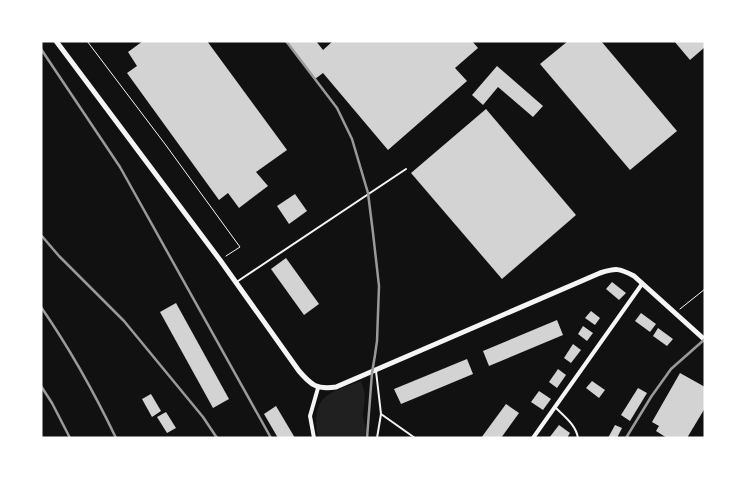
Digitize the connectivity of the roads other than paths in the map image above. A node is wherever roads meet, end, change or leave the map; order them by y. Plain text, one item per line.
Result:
1 (56, 41) edge
2 (406, 169) dead end
3 (236, 282) junction
4 (642, 284) junction
5 (705, 340) edge
6 (376, 370) junction
7 (318, 388) junction
8 (555, 407) junction
9 (381, 414) junction
10 (314, 438) edge
11 (377, 438) edge
12 (416, 438) edge
13 (533, 438) edge
14 (578, 438) edge

1 - 3 street
2 - 3 lane
3 - 7 street
4 - 5 street
4 - 6 street
4 - 8 street
6 - 7 street
6 - 9 lane
7 - 10 street
8 - 13 street
8 - 14 lane
9 - 11 lane
9 - 12 lane

